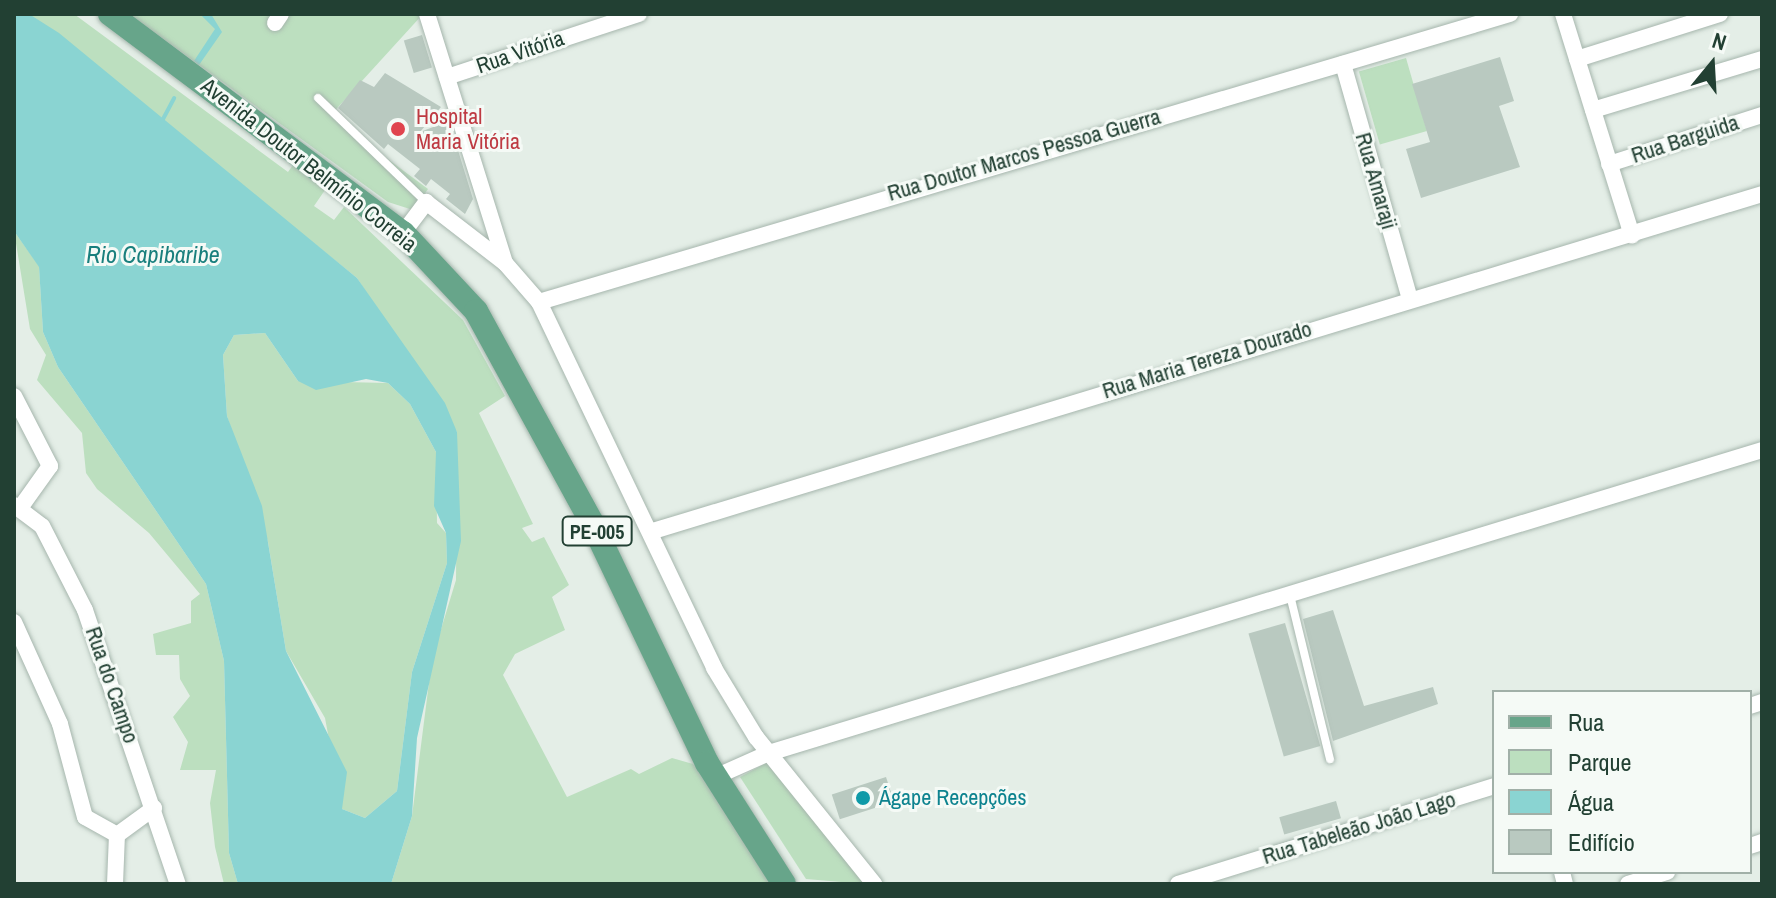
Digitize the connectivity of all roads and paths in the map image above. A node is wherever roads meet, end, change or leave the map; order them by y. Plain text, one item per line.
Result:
1 (110, 14) edge
2 (427, 14) edge
3 (639, 14) edge
4 (1510, 14) edge
5 (1563, 14) edge
6 (1720, 14) edge
7 (1577, 59) junction
8 (1762, 59) edge
9 (1343, 64) junction
10 (447, 77) junction
11 (318, 98) dead end
12 (1593, 110) junction
13 (1762, 115) edge
14 (1609, 164) junction
15 (1762, 194) edge
16 (426, 202) junction
17 (403, 233) junction
18 (1632, 235) junction
19 (505, 263) junction
20 (1410, 299) junction
21 (539, 302) junction
22 (14, 396) edge
23 (1762, 450) edge
24 (17, 506) edge
25 (653, 531) junction
26 (1290, 595) junction
27 (14, 622) edge
28 (769, 753) junction
29 (1330, 759) dead end
30 (715, 777) junction
31 (1492, 787) edge
32 (154, 808) junction
33 (117, 835) junction
34 (1660, 874) edge
35 (115, 884) edge
36 (178, 884) edge
37 (784, 884) edge
38 (874, 884) edge
39 (1178, 884) edge
40 (1628, 884) edge

1 - 17 main road, Avenida Doutor Belmínio Correia / PE-005
2 - 10 street
3 - 10 street, Rua Vitória
4 - 9 street, Rua Doutor Marcos Pessoa Guerra
5 - 7 street
6 - 7 street
7 - 12 street
8 - 12 street
9 - 20 street, Rua Amaraji
9 - 21 street, Rua Doutor Marcos Pessoa Guerra
10 - 19 street
11 - 16 lane
12 - 14 street
13 - 14 street, Rua Barguida
14 - 18 street
15 - 18 street, Rua Maria Tereza Dourado
16 - 17 street
16 - 19 street
17 - 30 main road, Avenida Doutor Belmínio Correia / PE-005
18 - 20 street, Rua Maria Tereza Dourado
19 - 21 street
20 - 25 street, Rua Maria Tereza Dourado
21 - 25 street
22 - 24 street
23 - 26 street
24 - 32 street, Rua do Campo
25 - 28 street
26 - 28 street
26 - 29 lane
27 - 33 street
28 - 30 street
28 - 38 street
30 - 37 main road, Avenida Doutor Belmínio Correia / PE-005
31 - 39 street, Rua Tabeleão João Lago
32 - 33 street
32 - 36 street, Rua do Campo
33 - 35 street
34 - 40 street

